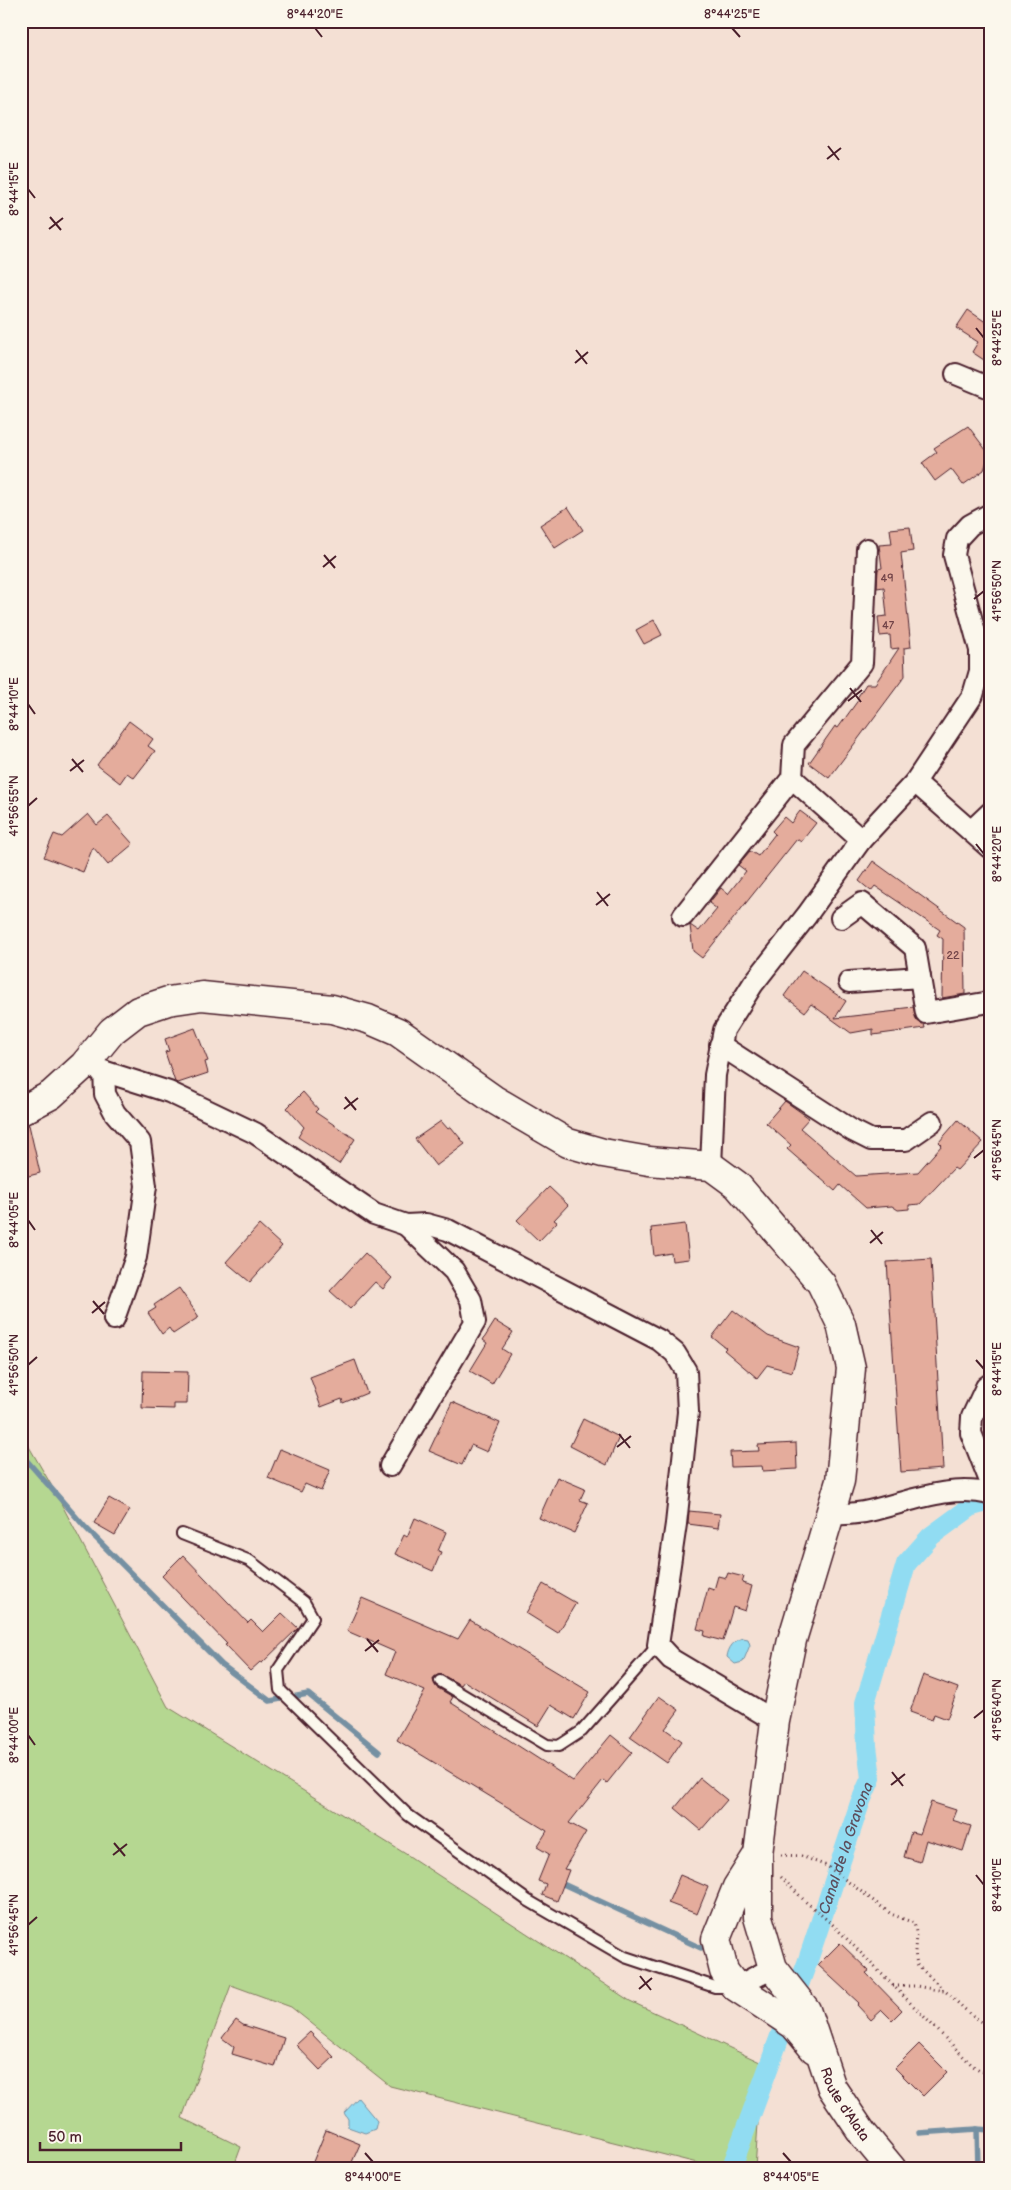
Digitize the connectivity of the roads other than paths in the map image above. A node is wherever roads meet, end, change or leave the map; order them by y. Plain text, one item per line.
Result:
1 (956, 374) dead end
2 (990, 388) edge
3 (990, 514) edge
4 (867, 549) dead end
5 (792, 778) junction
6 (915, 782) junction
7 (990, 813) edge
8 (971, 831) junction
9 (861, 840) junction
10 (990, 848) edge
11 (683, 916) dead end
12 (841, 918) dead end
13 (920, 977) junction
14 (849, 982) dead end
15 (990, 1002) edge
16 (720, 1045) junction
17 (94, 1068) junction
18 (21, 1111) edge
19 (932, 1122) dead end
20 (711, 1166) junction
21 (406, 1224) junction
22 (114, 1319) dead end
23 (990, 1384) edge
24 (390, 1466) dead end
25 (990, 1480) edge
26 (990, 1494) edge
27 (831, 1515) junction
28 (182, 1534) dead end
29 (658, 1645) junction
30 (440, 1680) dead end
31 (775, 1721) junction
32 (758, 1854) junction
33 (773, 1968) junction
34 (736, 1987) junction
35 (823, 2059) junction
36 (892, 2169) edge

1 - 2 street
3 - 6 street
4 - 5 street
5 - 9 street
5 - 11 street
6 - 8 street
6 - 9 street
7 - 8 street
8 - 10 street
9 - 16 street
12 - 13 street
13 - 14 street
13 - 15 street
16 - 19 street
16 - 20 street
17 - 18 street
17 - 20 street
17 - 21 street
17 - 22 street
20 - 27 street
21 - 24 street
21 - 29 street
23 - 25 street
26 - 27 street
27 - 31 street
28 - 34 lane
29 - 30 lane
29 - 31 street
31 - 32 street
32 - 33 street
32 - 34 street
33 - 34 street
33 - 35 street, Route d'Alata
34 - 35 street
35 - 36 street, Route d'Alata

